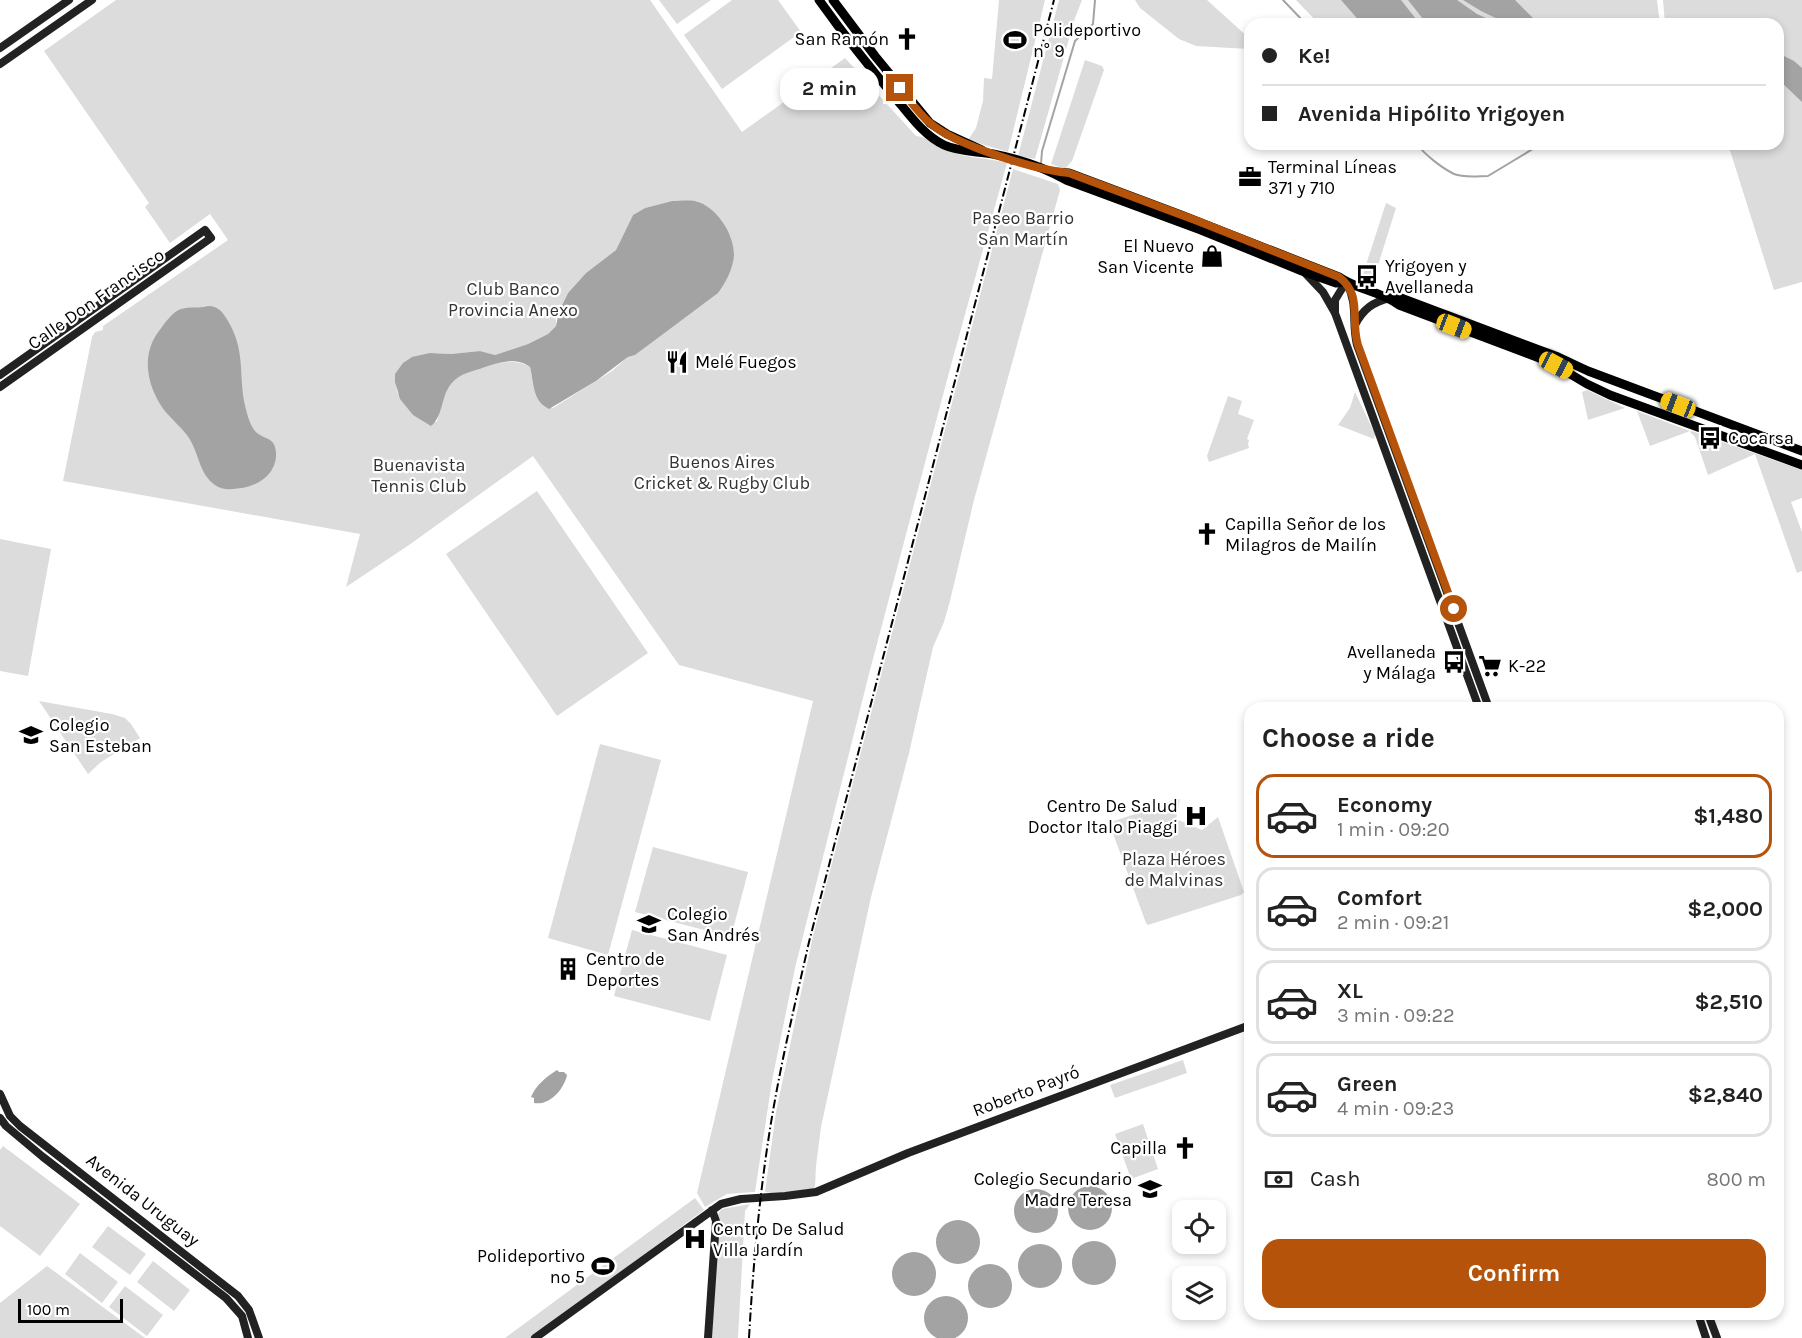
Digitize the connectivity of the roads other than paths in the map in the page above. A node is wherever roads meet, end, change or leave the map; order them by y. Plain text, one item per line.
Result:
1 (69, 0) edge
2 (92, 0) edge
3 (819, 0) edge
4 (833, 0) edge
5 (0, 48) edge
6 (0, 64) edge
7 (992, 154) junction
8 (1052, 172) junction
9 (1302, 271) junction
10 (1346, 282) junction
11 (1390, 298) junction
12 (1335, 313) junction
13 (1354, 328) junction
14 (0, 375) edge
15 (0, 387) edge
16 (1694, 411) junction
17 (1689, 424) junction
18 (1802, 451) edge
19 (1802, 465) edge
20 (1477, 702) edge
21 (1487, 702) edge
22 (1244, 1027) edge
23 (0, 1094) edge
24 (0, 1118) edge
25 (712, 1210) junction
26 (1700, 1320) edge
27 (1710, 1320) edge
28 (248, 1338) edge
29 (259, 1338) edge
30 (535, 1338) edge
31 (708, 1338) edge
32 (1706, 1338) edge
33 (1717, 1338) edge

1 - 5 main road
2 - 6 main road
3 - 7 main road
4 - 7 main road
7 - 8 main road
8 - 9 main road
8 - 10 main road
9 - 10 main road
9 - 12 main road
10 - 11 main road
10 - 12 main road
10 - 13 main road
11 - 13 main road
11 - 16 main road
11 - 17 main road
12 - 20 main road
13 - 21 main road
14 - 15 main road, Calle Don Francisco
16 - 17 main road
16 - 18 main road
17 - 19 main road
22 - 25 main road, Roberto Payró
23 - 29 main road, Avenida Uruguay
24 - 28 main road, Avenida Uruguay
25 - 30 main road, Roberto Payró
25 - 31 main road
26 - 32 main road
27 - 33 main road

